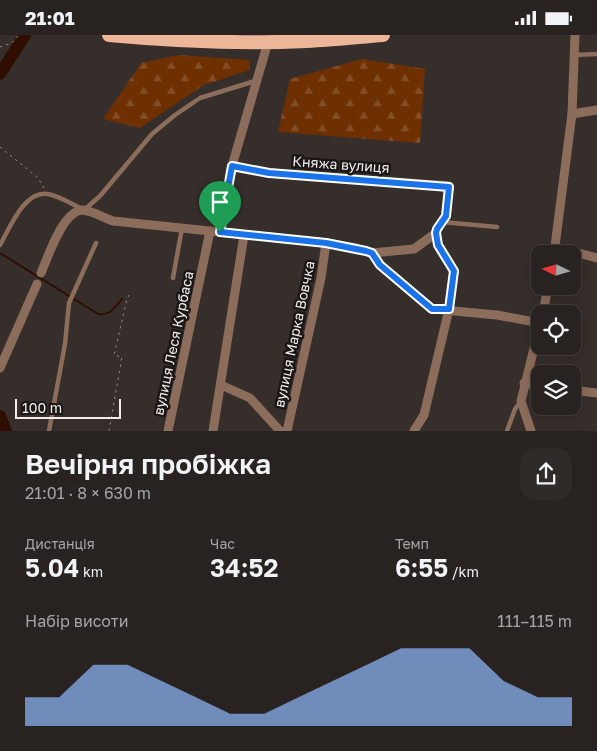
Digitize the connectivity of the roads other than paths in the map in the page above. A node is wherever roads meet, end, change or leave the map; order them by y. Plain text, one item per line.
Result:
1 (109, 35) edge
2 (383, 35) edge
3 (575, 35) edge
4 (268, 42) junction
5 (597, 54) edge
6 (574, 55) junction
7 (255, 81) junction
8 (597, 110) edge
9 (572, 114) junction
10 (232, 166) junction
11 (84, 210) junction
12 (442, 222) junction
13 (182, 227) junction
14 (497, 227) dead end
15 (210, 231) junction
16 (220, 232) junction
17 (436, 233) junction
18 (244, 235) junction
19 (96, 243) dead end
20 (326, 243) junction
21 (0, 245) edge
22 (555, 245) edge
23 (372, 253) junction
24 (581, 255) edge
25 (597, 258) edge
26 (41, 273) joint
27 (173, 278) dead end
28 (37, 284) joint
29 (449, 309) junction
30 (531, 322) edge
31 (532, 355) edge
32 (0, 368) edge
33 (524, 383) junction
34 (531, 384) edge
35 (221, 385) junction
36 (581, 391) edge
37 (597, 393) edge
38 (521, 401) junction
39 (49, 431) edge
40 (168, 431) edge
41 (213, 431) edge
42 (280, 431) edge
43 (287, 431) edge
44 (414, 431) edge
45 (507, 431) edge
46 (531, 431) edge

1 - 4 highway
2 - 4 highway
3 - 6 street
4 - 7 street
5 - 6 lane
6 - 9 street
7 - 10 street
7 - 11 lane
8 - 9 street
9 - 22 street
10 - 12 street, Княжа вулиця
10 - 16 street
11 - 13 street
11 - 21 lane
11 - 26 street
12 - 14 lane
12 - 17 street
13 - 15 street
13 - 27 lane
15 - 16 street
15 - 40 street, вулиця Леся Курбаса
16 - 18 street
17 - 23 street
17 - 29 street
18 - 20 street
18 - 35 street
19 - 39 lane
20 - 23 street
20 - 43 street, вулиця Марка Вовчка
23 - 29 street
24 - 25 street
26 - 28 lane
28 - 32 street
29 - 30 street
29 - 44 street
31 - 33 street
33 - 34 street
33 - 38 street
35 - 41 street
35 - 42 street
36 - 37 street
38 - 45 lane
38 - 46 street

